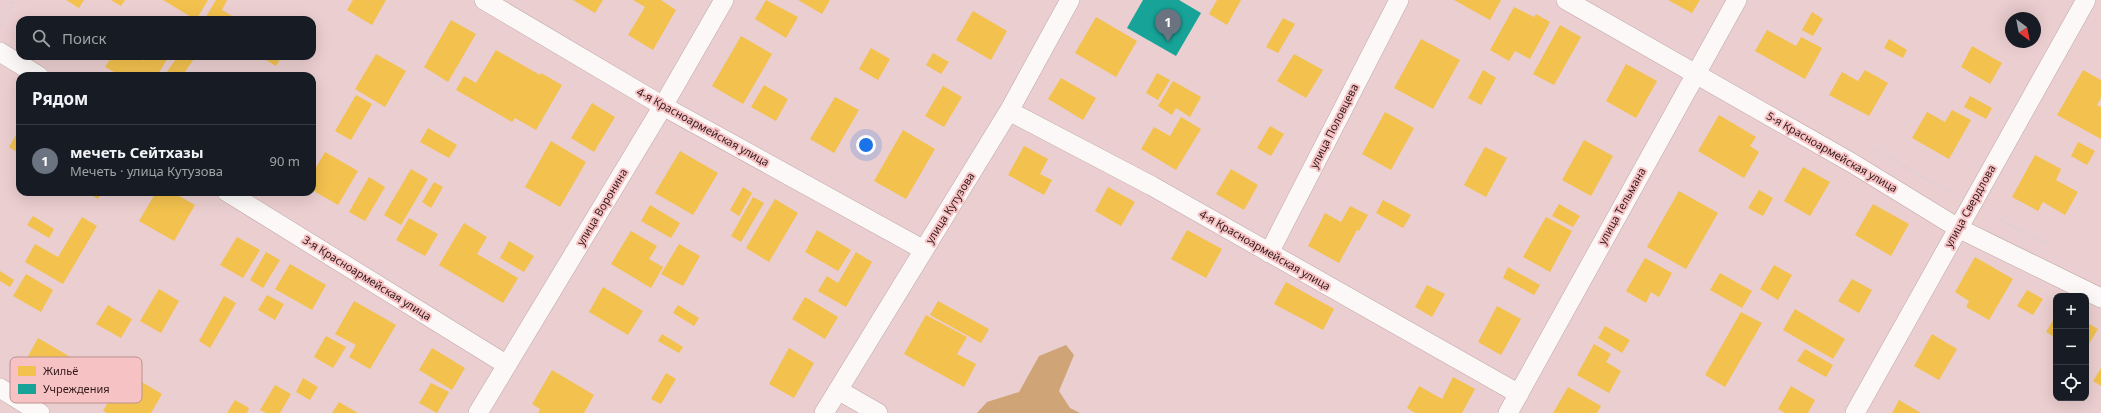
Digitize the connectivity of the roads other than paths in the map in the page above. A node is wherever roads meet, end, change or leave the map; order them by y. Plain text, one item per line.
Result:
1 (484, 0) edge
2 (724, 0) edge
3 (1070, 0) edge
4 (1399, 0) edge
5 (1566, 0) edge
6 (1737, 0) edge
7 (2086, 0) edge
8 (0, 52) edge
9 (32, 72) edge
10 (1695, 74) junction
11 (663, 106) junction
12 (1009, 111) junction
13 (233, 196) edge
14 (1958, 228) junction
15 (924, 250) junction
16 (1269, 253) junction
17 (2101, 298) edge
18 (507, 365) junction
19 (0, 388) edge
20 (838, 390) junction
21 (10, 394) edge
22 (1519, 394) junction
23 (24, 403) edge
24 (40, 413) edge
25 (478, 413) edge
26 (824, 413) edge
27 (878, 413) edge
28 (1508, 413) edge
29 (1855, 413) edge

1 - 11 street, 4-я Красноармейская улица
2 - 11 street, улица Воронина
3 - 12 street, улица Кутузова
4 - 16 street, улица Половцева
5 - 10 street, 5-я Красноармейская улица
6 - 10 street, улица Тельмана
7 - 14 street, улица Свердлова
8 - 9 street
10 - 14 street, 5-я Красноармейская улица
10 - 22 street, улица Тельмана
11 - 15 street, 4-я Красноармейская улица
11 - 18 street, улица Воронина
12 - 15 street, улица Кутузова
12 - 16 street, 4-я Красноармейская улица
13 - 18 street, 3-я Красноармейская улица
14 - 17 street, 5-я Красноармейская улица
14 - 29 street, улица Свердлова
15 - 20 street, улица Кутузова
16 - 22 street, 4-я Красноармейская улица
18 - 25 street, улица Воронина
19 - 21 street
20 - 26 street, улица Кутузова
20 - 27 street
22 - 28 street, улица Тельмана
23 - 24 street

